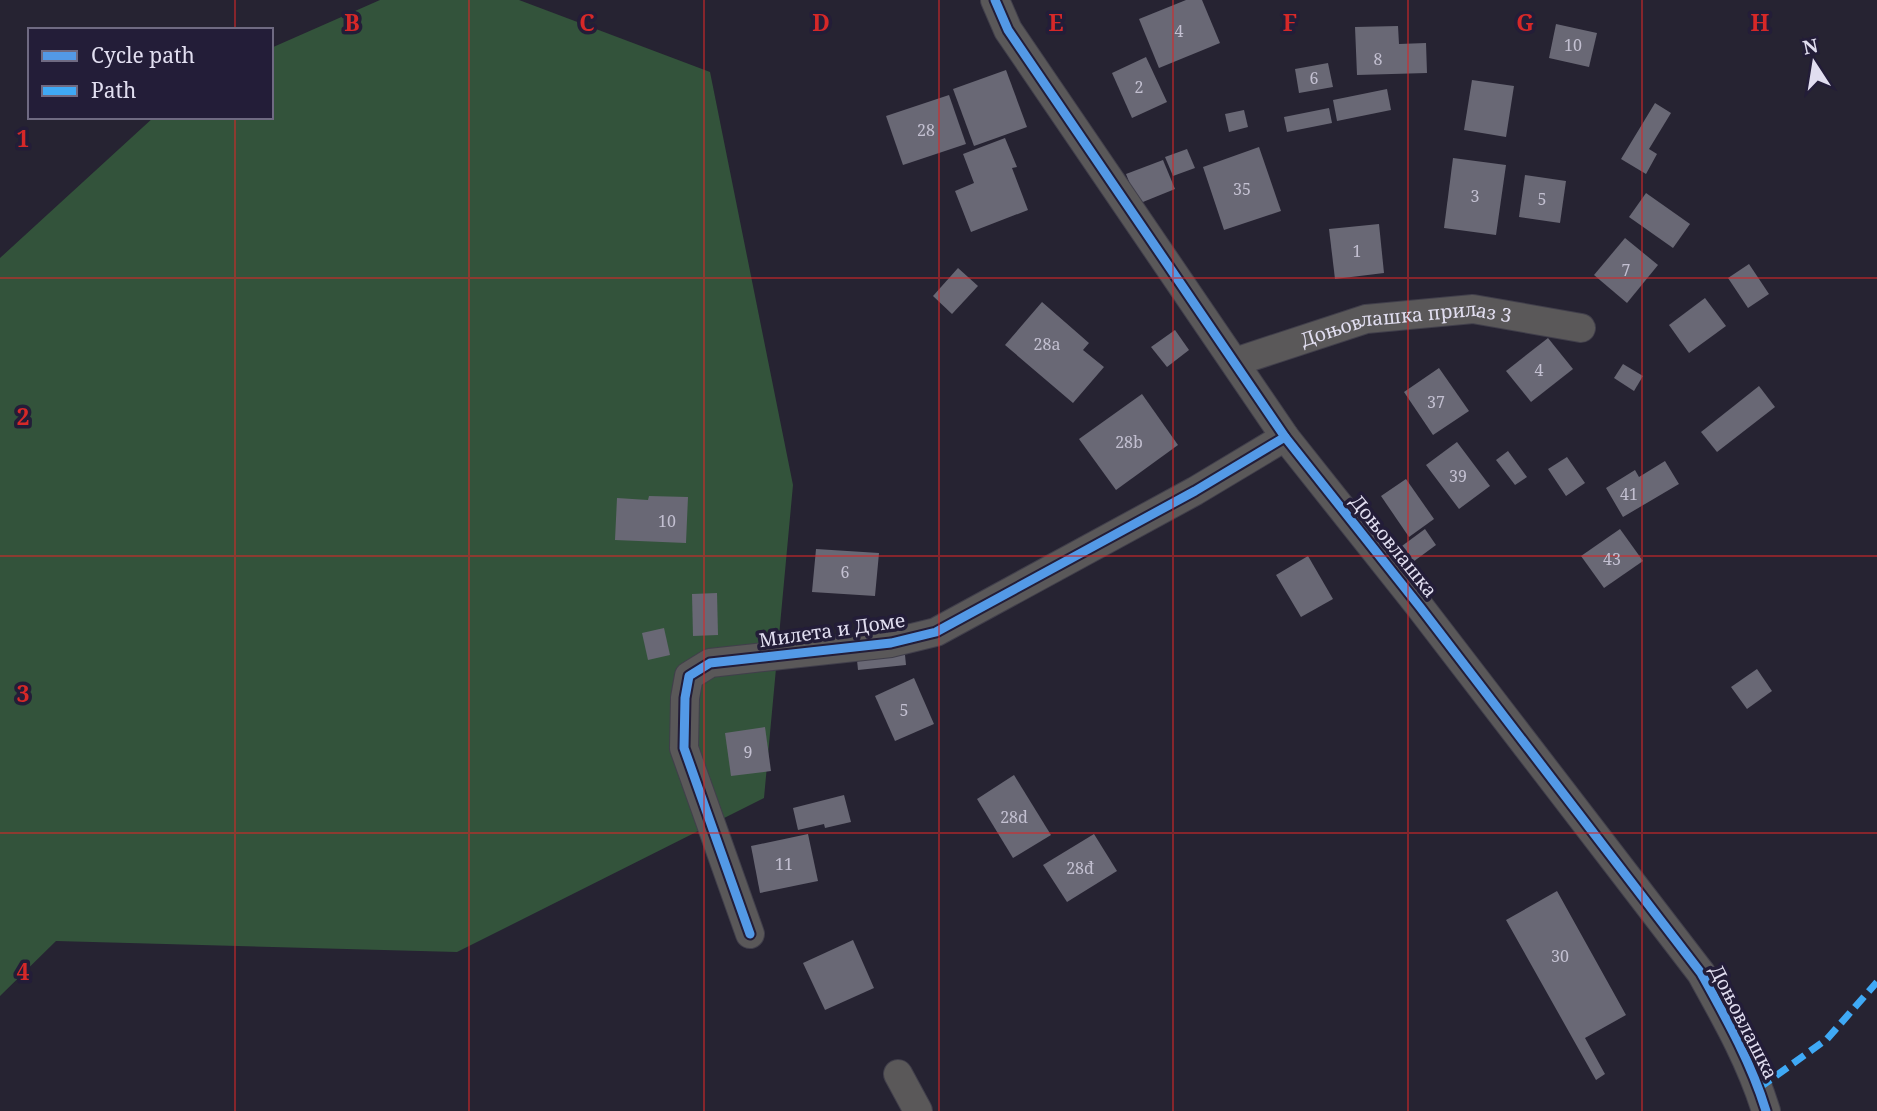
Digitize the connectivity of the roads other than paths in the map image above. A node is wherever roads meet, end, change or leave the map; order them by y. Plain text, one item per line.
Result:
1 (995, 0) edge
2 (1581, 328) dead end
3 (1235, 362) junction
4 (1284, 437) junction
5 (750, 934) dead end
6 (898, 1074) dead end
7 (918, 1111) edge
8 (1766, 1111) edge

1 - 3 street, Доњовлашка
2 - 3 street, Доњовлашка прилаз 3
3 - 4 street, Доњовлашка
4 - 5 street, Милета и Доме
4 - 8 street, Доњовлашка
6 - 7 street

